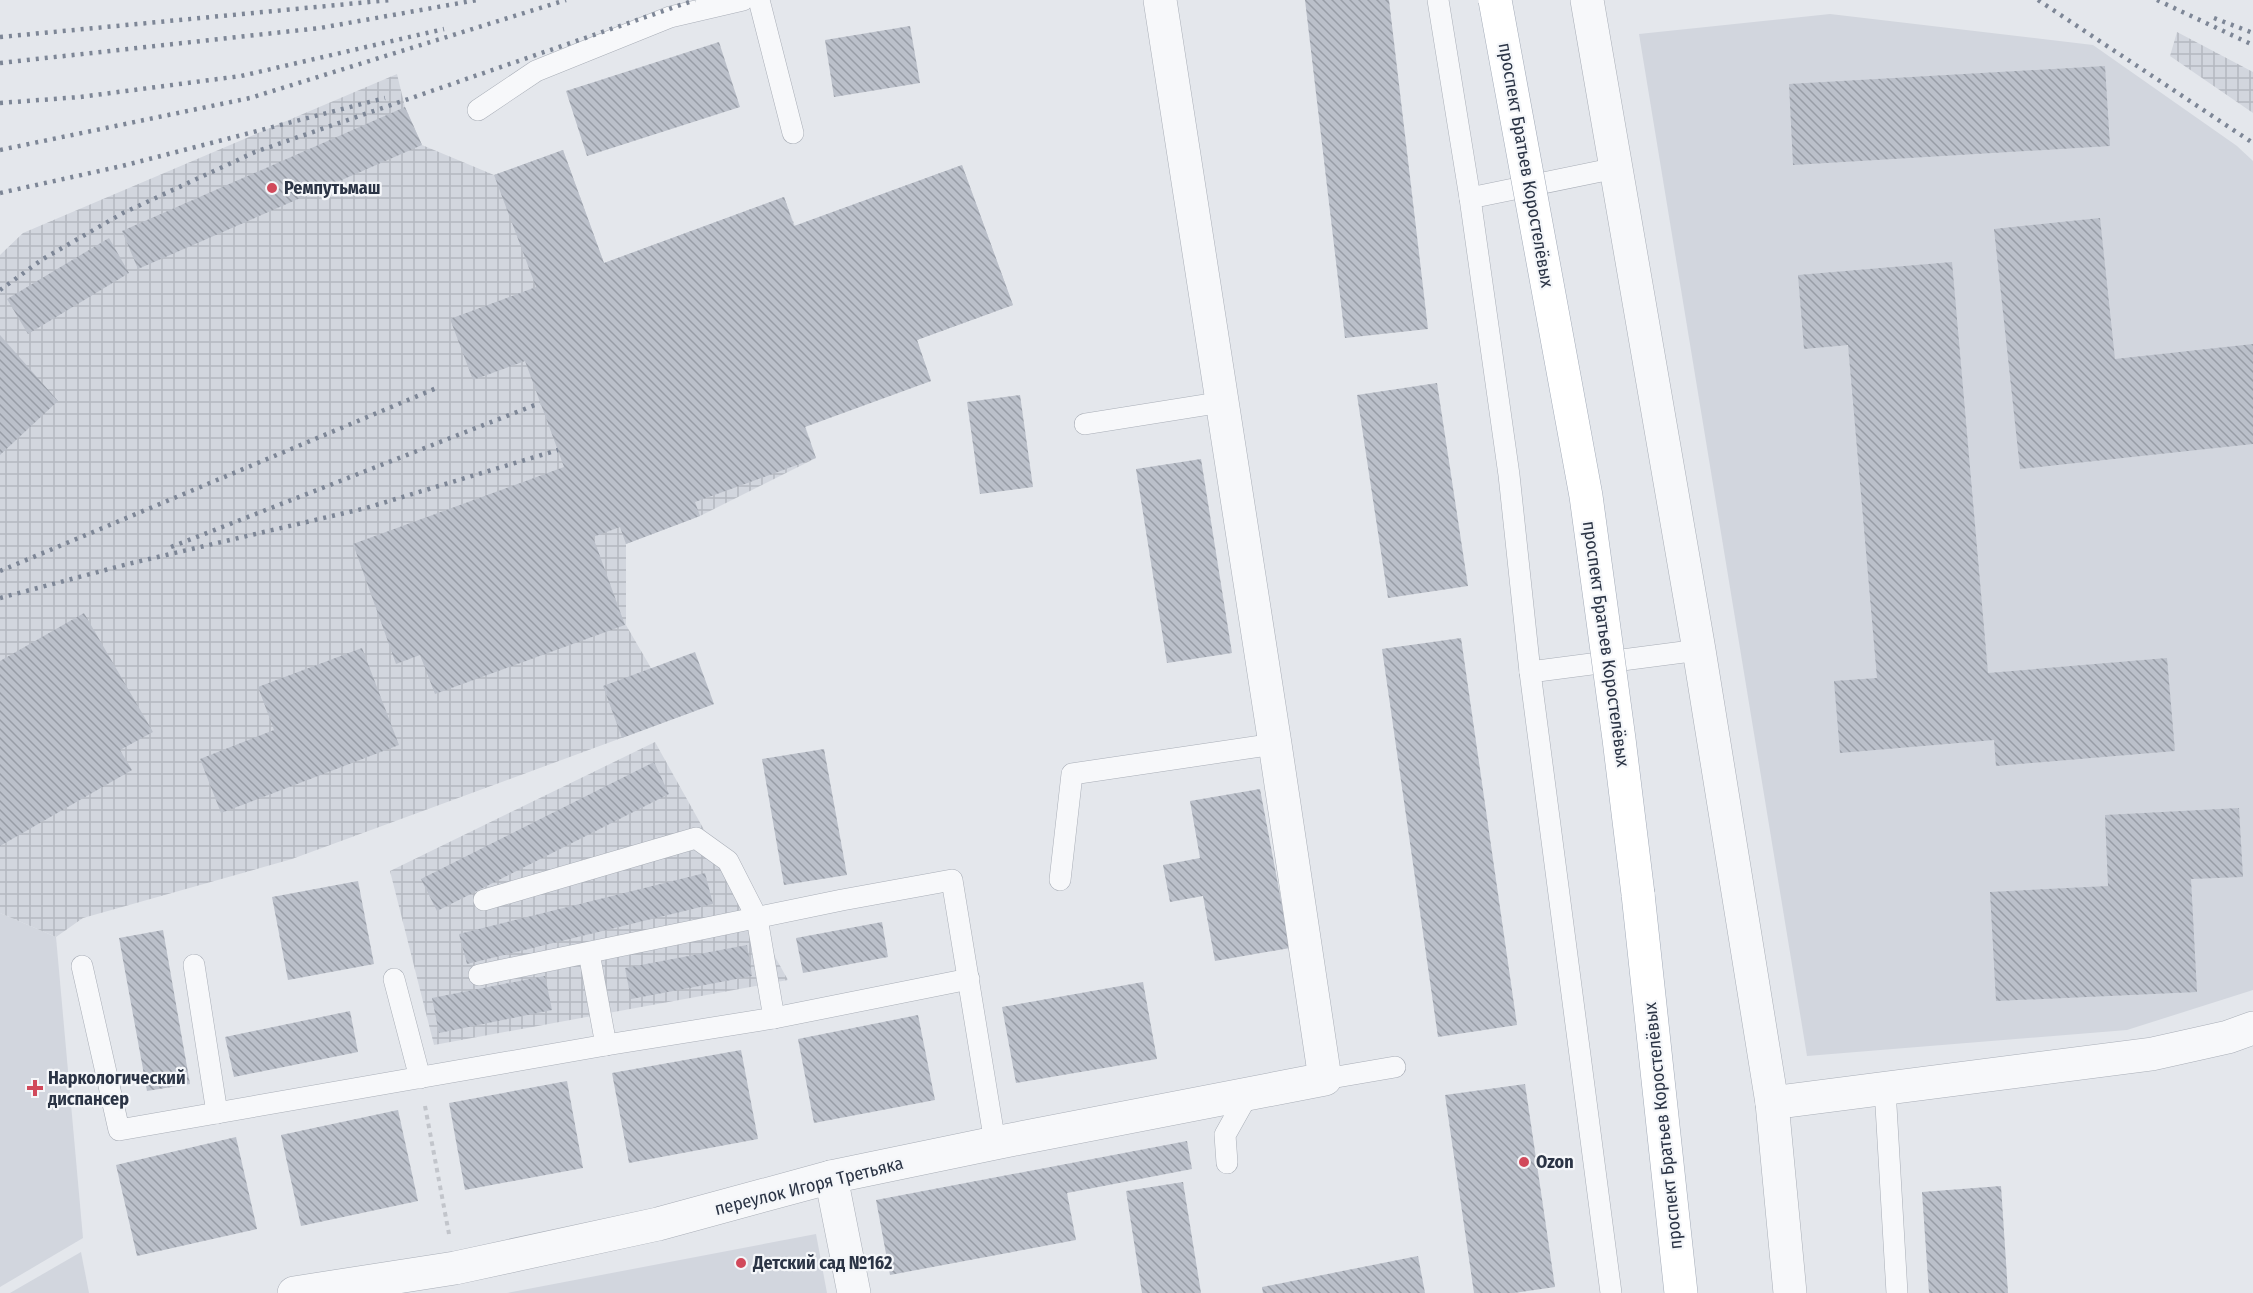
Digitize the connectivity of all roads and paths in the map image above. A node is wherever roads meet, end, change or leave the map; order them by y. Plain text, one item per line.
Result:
1 (743, 0) edge
2 (759, 0) edge
3 (1160, 0) edge
4 (1438, 0) edge
5 (1495, 0) edge
6 (1587, 0) edge
7 (478, 110) dead end
8 (793, 133) dead end
9 (1616, 168) junction
10 (1470, 198) junction
11 (1223, 402) junction
12 (1085, 424) dead end
13 (1699, 651) junction
14 (1530, 672) junction
15 (1275, 744) junction
16 (1060, 880) dead end
17 (484, 900) dead end
18 (757, 918) junction
19 (589, 953) junction
20 (82, 966) dead end
21 (194, 966) dead end
22 (479, 975) dead end
23 (394, 979) dead end
24 (969, 979) junction
25 (774, 1018) junction
26 (2253, 1028) edge
27 (606, 1045) junction
28 (1395, 1067) dead end
29 (420, 1078) junction
30 (1325, 1079) junction
31 (1885, 1089) junction
32 (1248, 1094) junction
33 (1772, 1103) junction
34 (217, 1113) junction
35 (995, 1143) junction
36 (1227, 1163) dead end
37 (831, 1177) junction
38 (455, 1268) junction
39 (294, 1293) edge
40 (854, 1293) edge
41 (1611, 1293) edge
42 (1681, 1293) edge
43 (1790, 1293) edge
44 (1897, 1293) edge

1 - 7 lane
2 - 8 lane
3 - 11 street
4 - 10 lane
5 - 42 main road, проспект Братьев Коростелёвых, bridge
6 - 9 street
9 - 10 lane
9 - 13 street
10 - 14 lane
11 - 12 lane
11 - 15 street
13 - 14 lane
13 - 33 street
14 - 41 lane
15 - 16 lane
15 - 30 street
17 - 18 lane
18 - 19 lane
18 - 24 lane
18 - 25 lane
19 - 22 lane
19 - 27 lane
20 - 34 lane
21 - 34 lane
23 - 29 lane
24 - 25 lane
24 - 35 lane
25 - 27 lane
26 - 31 street
27 - 29 lane
28 - 30 lane
29 - 34 lane
29 - 38 path
30 - 32 street, переулок Игоря Третьяка
31 - 33 street
31 - 44 lane
32 - 35 street, переулок Игоря Третьяка
32 - 36 lane
33 - 43 street
35 - 37 street, переулок Игоря Третьяка
37 - 38 street, переулок Игоря Третьяка
37 - 40 street
38 - 39 street, переулок Игоря Третьяка

